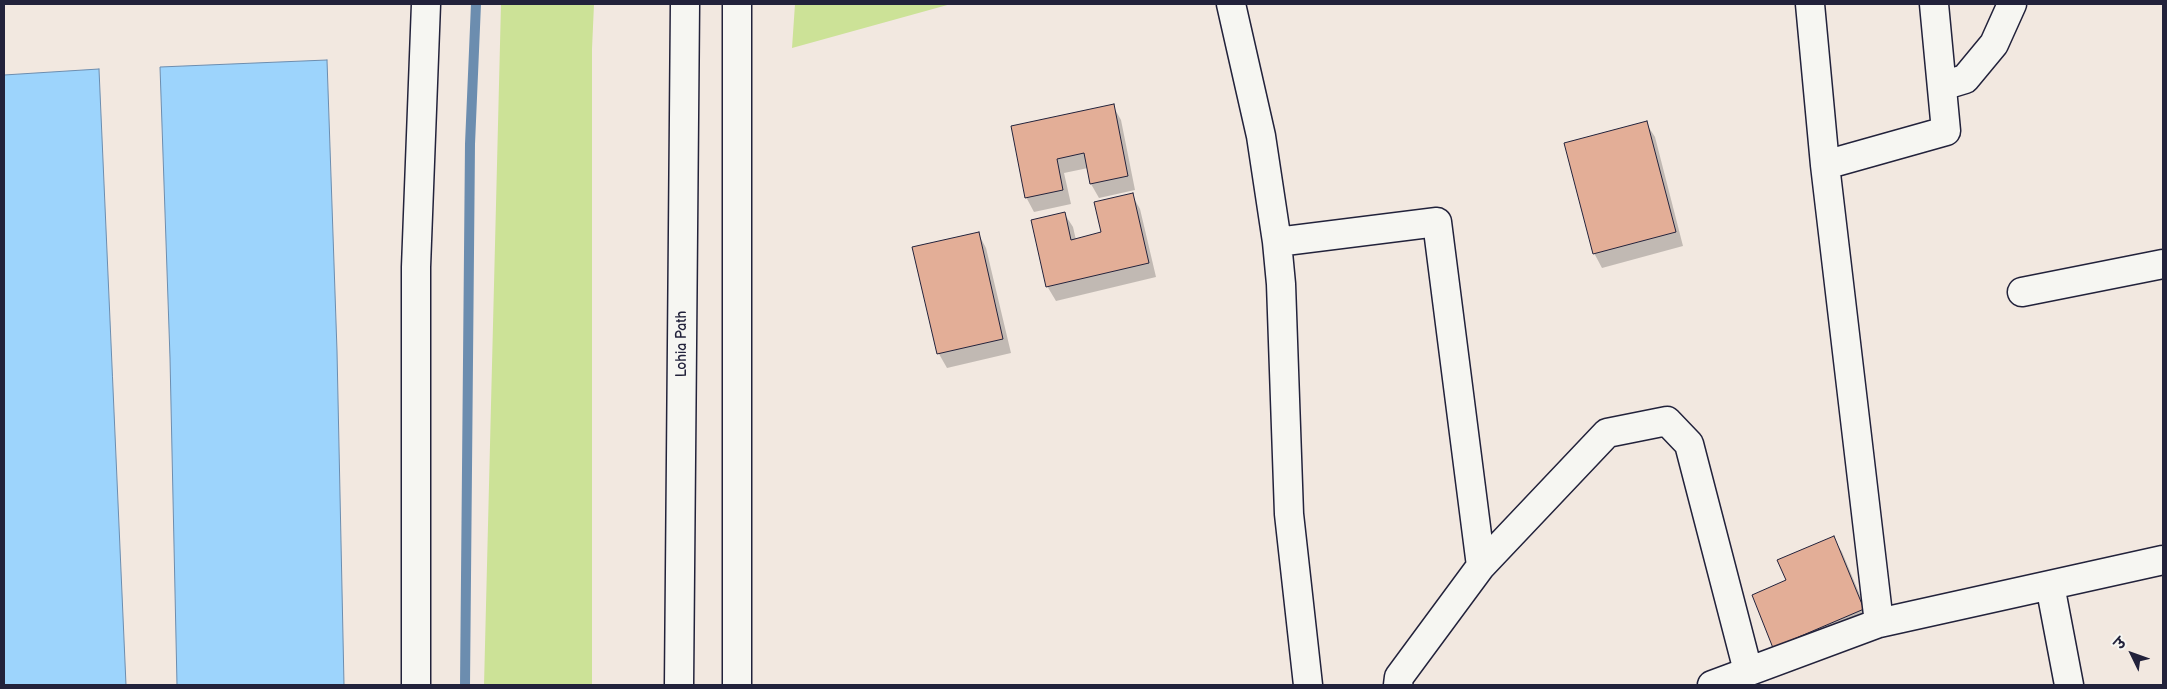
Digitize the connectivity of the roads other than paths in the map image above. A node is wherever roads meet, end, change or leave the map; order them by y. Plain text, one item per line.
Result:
1 (426, 4) edge
2 (685, 4) edge
3 (737, 4) edge
4 (1231, 4) edge
5 (1810, 4) edge
6 (1934, 4) edge
7 (2012, 4) edge
8 (1942, 86) junction
9 (1825, 165) junction
10 (1277, 242) junction
11 (2163, 264) edge
12 (2022, 292) dead end
13 (2163, 560) edge
14 (1481, 566) junction
15 (2050, 585) junction
16 (1878, 623) junction
17 (1748, 671) junction
18 (416, 685) edge
19 (679, 685) edge
20 (737, 685) edge
21 (1308, 685) edge
22 (1398, 685) edge
23 (1712, 685) edge
24 (2069, 685) edge

1 - 18 street
2 - 19 street, Lohia Path
3 - 20 street
4 - 10 street
5 - 9 street
6 - 8 street
7 - 8 street
8 - 9 street
9 - 16 street
10 - 14 street
10 - 21 street
11 - 12 street
13 - 15 street
14 - 17 street
14 - 22 street
15 - 16 street
15 - 24 street
16 - 17 street
17 - 23 street

